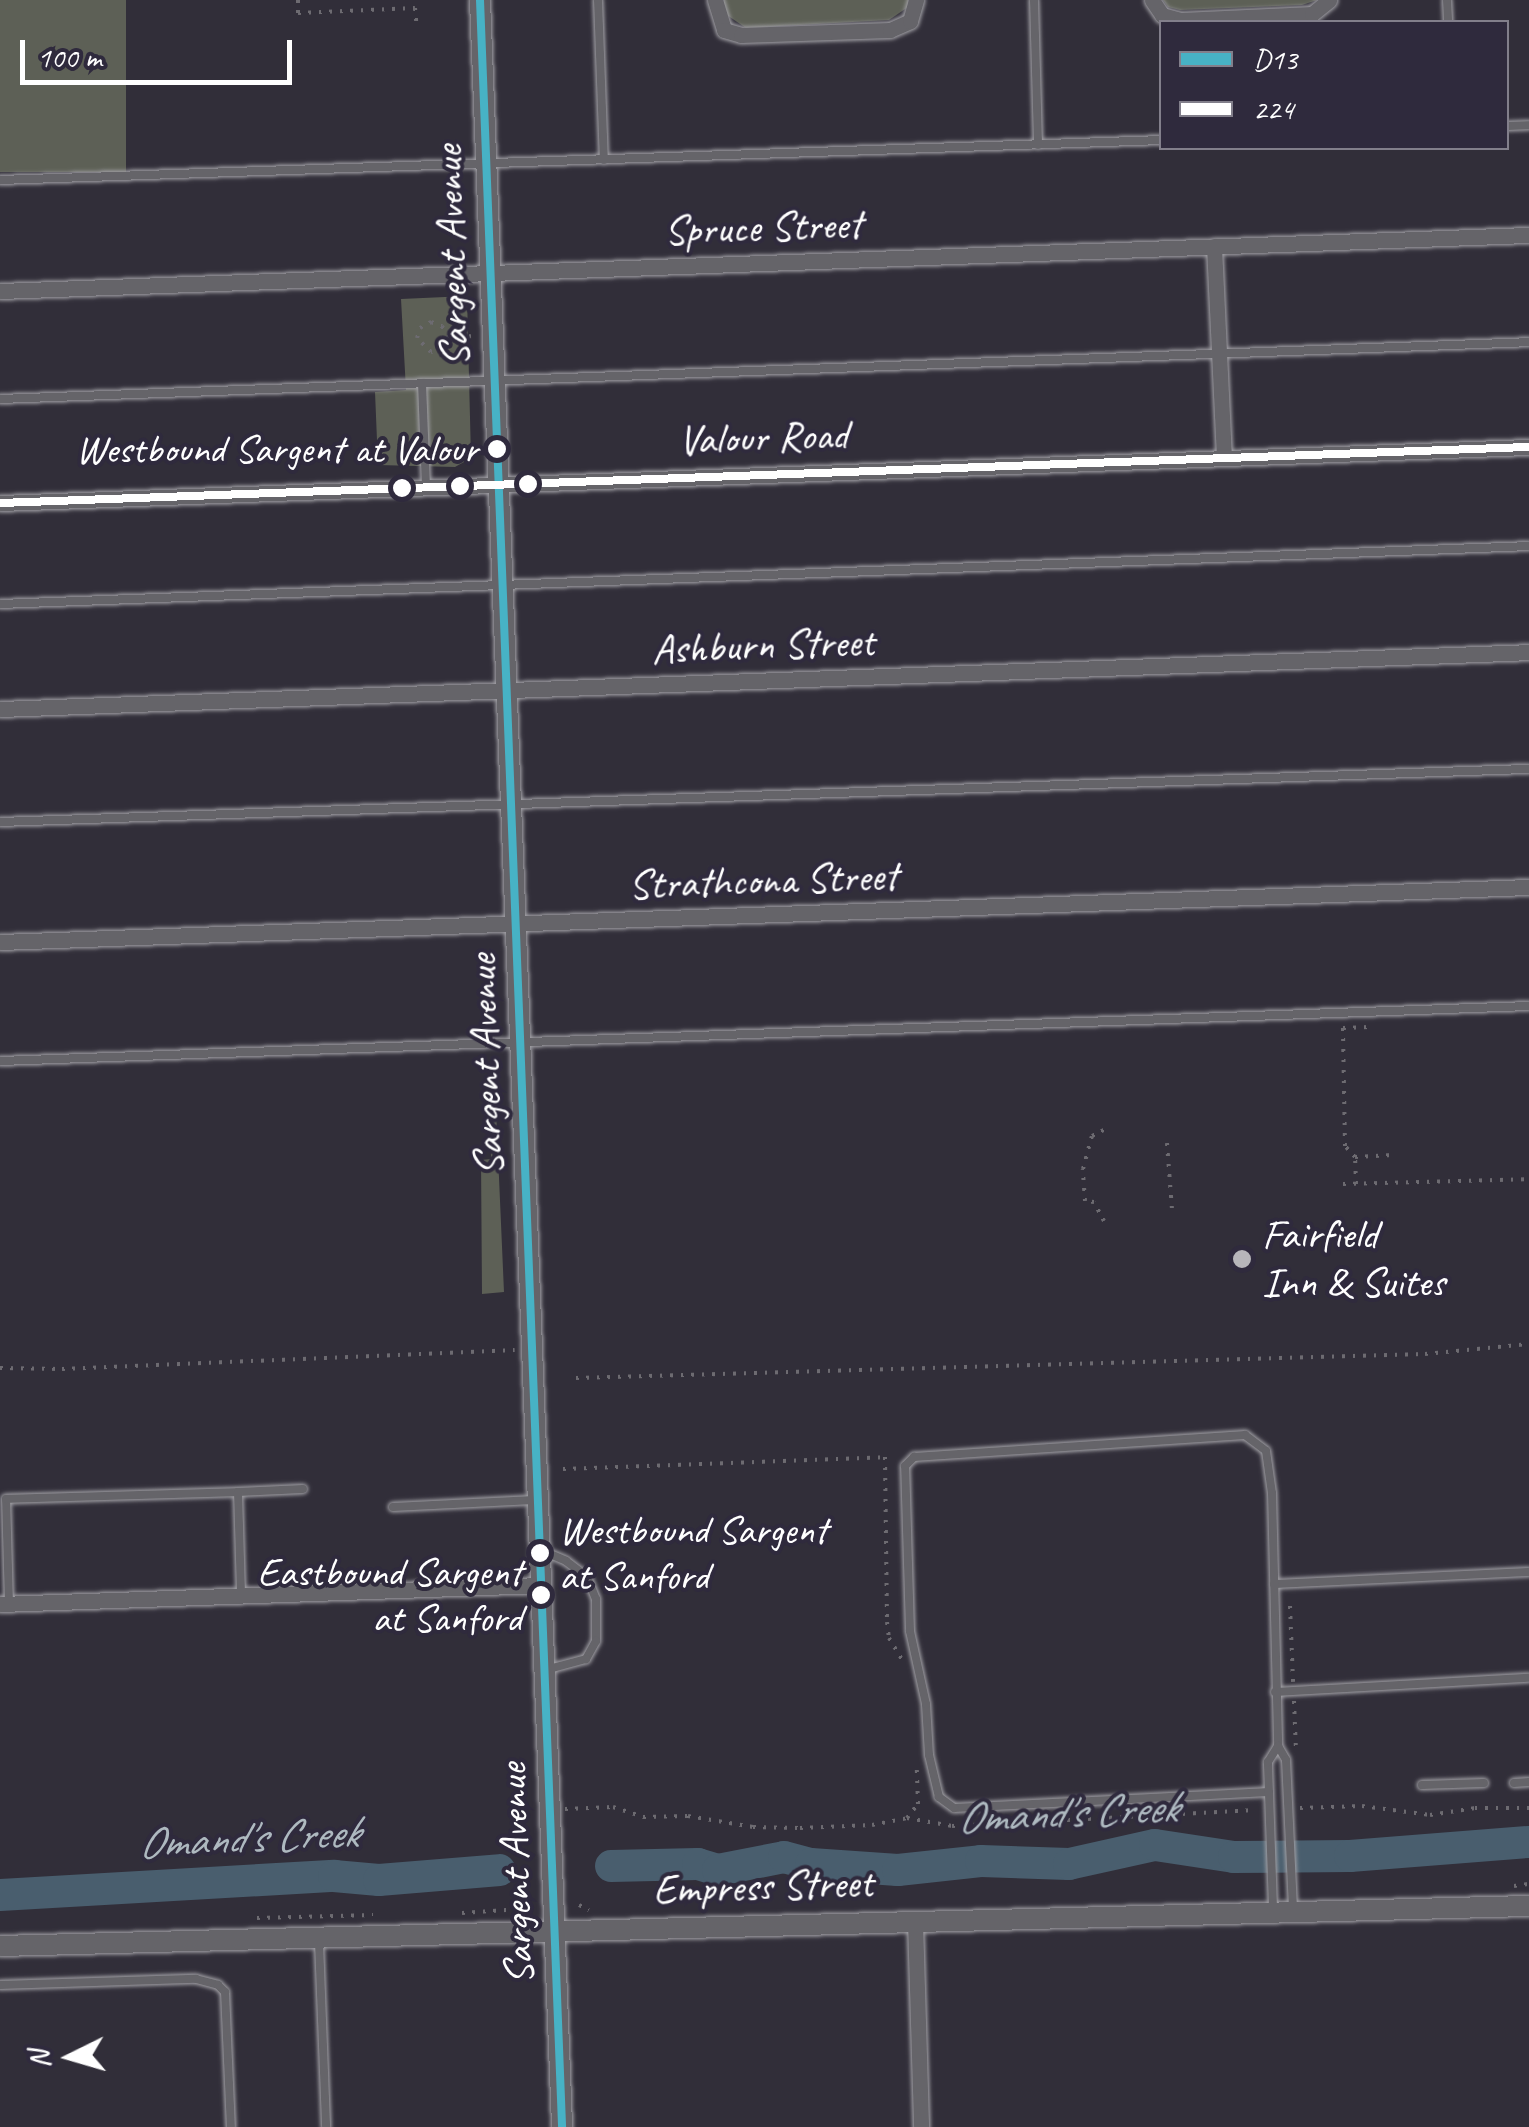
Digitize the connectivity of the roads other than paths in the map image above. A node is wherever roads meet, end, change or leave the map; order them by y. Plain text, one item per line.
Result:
1 (480, 0) edge
2 (598, 0) edge
3 (714, 0) edge
4 (916, 0) edge
5 (1034, 0) edge
6 (1152, 0) edge
7 (1329, 0) edge
8 (1159, 140) edge
9 (1038, 145) junction
10 (604, 160) junction
11 (486, 164) junction
12 (0, 180) edge
13 (1529, 236) edge
14 (1214, 246) junction
15 (490, 272) junction
16 (0, 291) edge
17 (1529, 342) edge
18 (1219, 352) junction
19 (494, 380) junction
20 (422, 383) junction
21 (0, 399) edge
22 (1529, 447) edge
23 (1224, 455) junction
24 (499, 484) junction
25 (426, 486) junction
26 (0, 503) edge
27 (1529, 546) edge
28 (502, 585) junction
29 (0, 604) edge
30 (1529, 652) edge
31 (506, 690) junction
32 (0, 708) edge
33 (1529, 769) edge
34 (511, 807) junction
35 (0, 822) edge
36 (1529, 887) edge
37 (518, 925) junction
38 (0, 942) edge
39 (1529, 1006) edge
40 (523, 1044) junction
41 (0, 1060) edge
42 (303, 1489) dead end
43 (238, 1492) junction
44 (3, 1500) edge
45 (538, 1500) junction
46 (393, 1507) dead end
47 (540, 1550) junction
48 (1529, 1572) edge
49 (1274, 1584) junction
50 (541, 1585) junction
51 (241, 1596) junction
52 (4, 1604) edge
53 (545, 1670) junction
54 (1529, 1678) edge
55 (1276, 1692) junction
56 (1278, 1746) junction
57 (1529, 1782) edge
58 (1514, 1783) dead end
59 (1484, 1784) dead end
60 (1422, 1786) dead end
61 (1270, 1792) junction
62 (1529, 1906) edge
63 (1283, 1912) junction
64 (915, 1921) junction
65 (556, 1931) junction
66 (318, 1935) junction
67 (0, 1946) edge
68 (0, 1985) edge
69 (231, 2127) edge
70 (326, 2127) edge
71 (562, 2127) edge
72 (922, 2127) edge

1 - 11 main road, Sargent Avenue
2 - 10 lane
3 - 4 street
5 - 9 lane
6 - 7 street
8 - 9 lane
9 - 10 lane
10 - 11 lane
11 - 12 lane
11 - 15 main road, Sargent Avenue
13 - 14 street, Spruce Street
14 - 15 street, Spruce Street
14 - 18 street
15 - 16 street, Spruce Street
15 - 19 main road, Sargent Avenue
17 - 18 lane
18 - 19 lane
18 - 23 street
19 - 20 lane
19 - 24 main road, Sargent Avenue
20 - 21 lane
20 - 25 lane
22 - 23 street, Valour Road
23 - 24 street, Valour Road
24 - 25 street, Valour Road
24 - 28 main road, Sargent Avenue
25 - 26 street, Valour Road
27 - 28 lane
28 - 29 lane
28 - 31 main road, Sargent Avenue
30 - 31 street, Ashburn Street
31 - 32 street, Ashburn Street
31 - 34 main road, Sargent Avenue
33 - 34 lane
34 - 35 lane
34 - 37 main road, Sargent Avenue
36 - 37 street, Strathcona Street
37 - 38 street, Strathcona Street
37 - 40 main road, Sargent Avenue
39 - 40 lane
40 - 41 lane
40 - 45 main road, Sargent Avenue
42 - 43 lane
43 - 44 lane
43 - 51 lane
44 - 52 lane
45 - 46 lane
45 - 47 main road, Sargent Avenue
47 - 50 main road, Sargent Avenue
47 - 53 lane
48 - 49 lane
49 - 55 lane
49 - 61 lane
50 - 51 street
50 - 53 main road, Sargent Avenue
51 - 52 street
53 - 65 main road, Sargent Avenue
54 - 55 lane
55 - 56 lane
56 - 61 lane
56 - 63 lane
57 - 58 lane
59 - 60 lane
61 - 63 lane
62 - 63 main road, Empress Street
63 - 64 main road, Empress Street
64 - 65 main road, Empress Street
64 - 72 street
65 - 66 main road, Empress Street
65 - 71 main road, Sargent Avenue
66 - 67 main road, Empress Street
66 - 70 lane
68 - 69 lane

